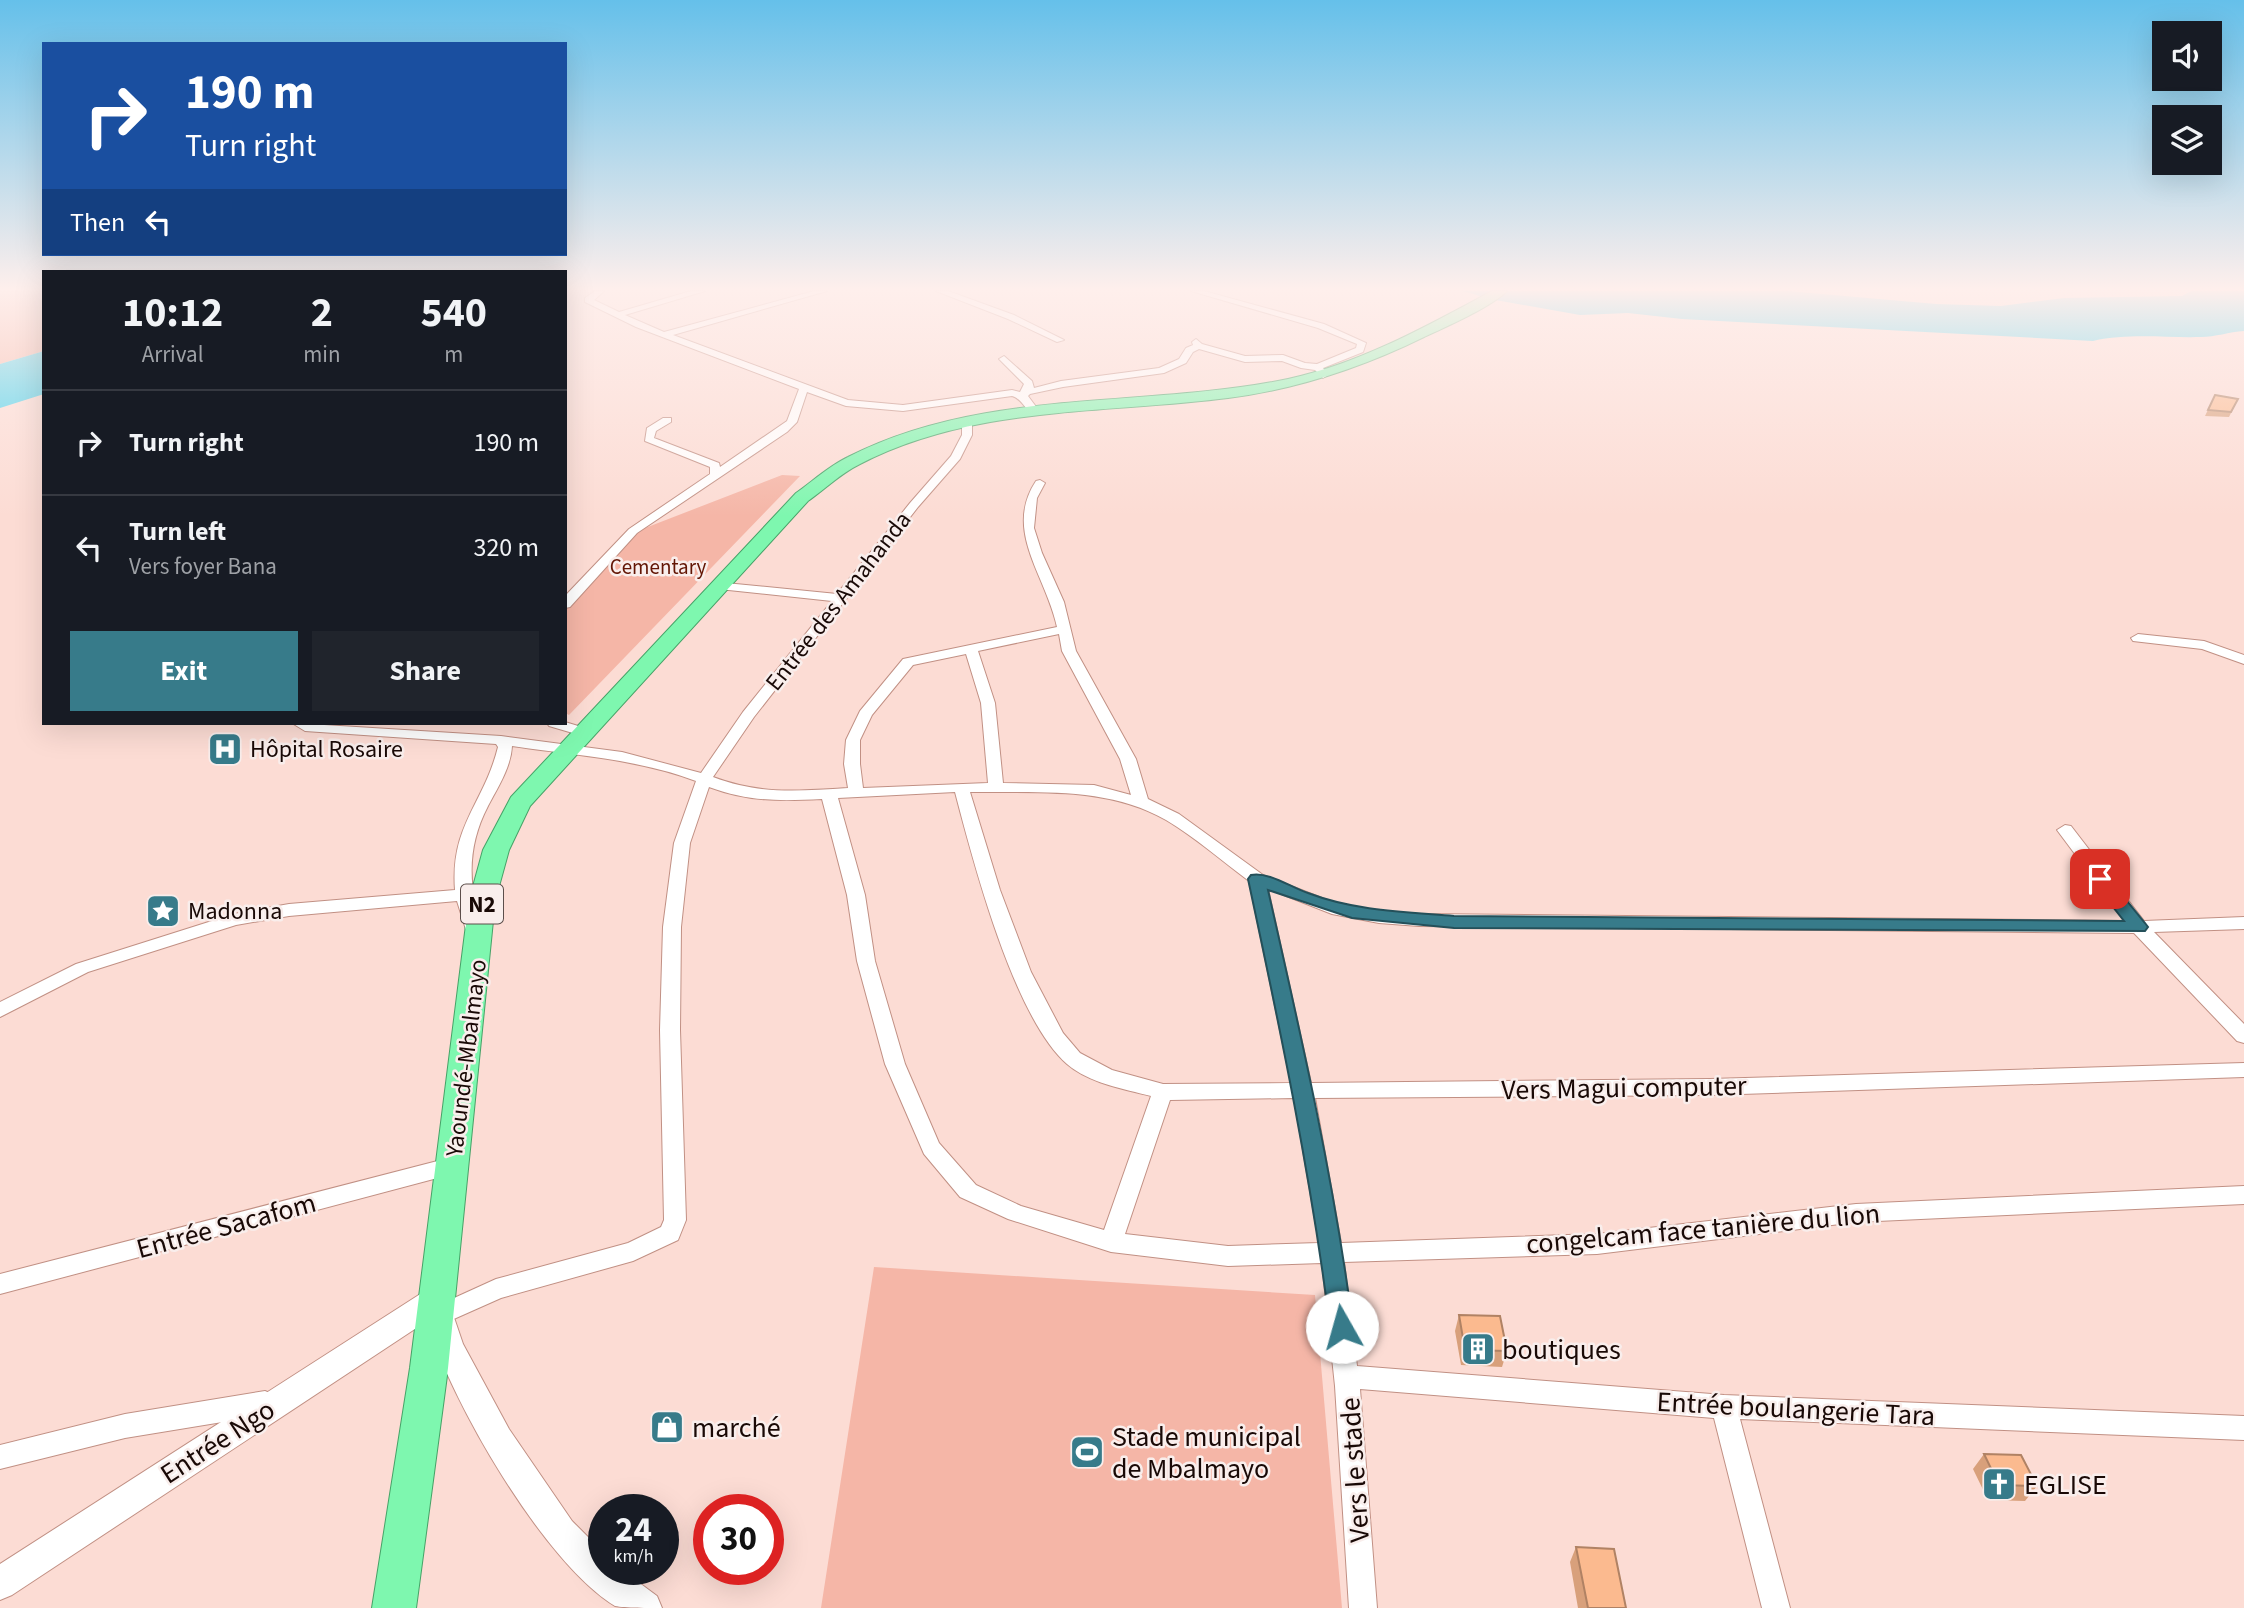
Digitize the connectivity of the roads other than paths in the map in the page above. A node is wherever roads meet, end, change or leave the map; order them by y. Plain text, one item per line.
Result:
1 (747, 366) edge
2 (1011, 366) edge
3 (1172, 366) edge
4 (1304, 366) edge
5 (1330, 366) edge
6 (1343, 366) edge
7 (1320, 371) junction
8 (804, 388) junction
9 (1024, 394) junction
10 (1035, 412) junction
11 (667, 420) dead end
12 (967, 421) junction
13 (715, 474) junction
14 (1040, 483) dead end
15 (719, 585) junction
16 (842, 598) junction
17 (567, 602) edge
18 (1065, 629) junction
19 (2138, 638) dead end
20 (971, 649) junction
21 (2244, 660) edge
22 (302, 725) edge
23 (556, 725) edge
24 (501, 740) junction
25 (574, 741) junction
26 (704, 780) junction
27 (961, 787) junction
28 (996, 788) junction
29 (856, 793) junction
30 (829, 795) junction
31 (1141, 802) junction
32 (2065, 831) dead end
33 (1257, 879) junction
34 (463, 895) junction
35 (2244, 923) edge
36 (2139, 927) junction
37 (479, 947) junction
38 (0, 1010) edge
39 (2244, 1036) edge
40 (2244, 1070) edge
41 (1304, 1090) junction
42 (1163, 1092) junction
43 (453, 1166) junction
44 (2244, 1195) edge
45 (1111, 1242) junction
46 (1332, 1252) junction
47 (0, 1284) edge
48 (437, 1308) junction
49 (1348, 1377) junction
50 (278, 1401) junction
51 (1724, 1407) junction
52 (2244, 1428) edge
53 (0, 1457) edge
54 (0, 1583) edge
55 (394, 1608) edge
56 (645, 1608) edge
57 (1363, 1608) edge
58 (1776, 1608) edge

1 - 8 street
2 - 9 street
3 - 9 street
4 - 7 street
5 - 7 street
6 - 7 highway, Yaoundé-Mbalmayo / N2
7 - 10 highway, Yaoundé-Mbalmayo / N2
8 - 9 street
8 - 13 street
9 - 10 street
10 - 12 highway, Yaoundé-Mbalmayo / N2
11 - 13 street
12 - 15 highway, Yaoundé-Mbalmayo / N2
12 - 16 street, Entrée des Amahanda
13 - 17 street
14 - 18 street
15 - 16 street
15 - 25 highway, Yaoundé-Mbalmayo / N2
16 - 26 street, Entrée des Amahanda
18 - 20 street
18 - 31 street
19 - 21 street
20 - 28 street
20 - 29 street
22 - 24 street
23 - 25 street
24 - 25 street
24 - 34 street
25 - 26 street
25 - 37 highway, Yaoundé-Mbalmayo / N2
26 - 30 street
26 - 48 street, Entrée des Amahanda
27 - 28 street
27 - 29 street
27 - 42 street, Vers Magui computer
28 - 31 street
29 - 30 street
30 - 45 street, congelcam face tanière du lion
31 - 33 street
32 - 36 street
33 - 36 street
33 - 41 street, Vers le stade
34 - 37 street
34 - 38 street
35 - 36 street
36 - 39 street
37 - 43 highway, Yaoundé-Mbalmayo / N2
40 - 41 street, Vers Magui computer
41 - 42 street, Vers Magui computer
41 - 46 street, Vers le stade
42 - 45 street
43 - 47 street, Entrée Sacafom
43 - 48 highway, Yaoundé-Mbalmayo / N2
44 - 46 street, congelcam face tanière du lion
45 - 46 street, congelcam face tanière du lion
46 - 49 street, Vers le stade
48 - 50 street, Entrée Ngo
48 - 55 highway, Yaoundé-Mbalmayo / N2
48 - 56 street
49 - 51 street, Entrée boulangerie Tara
49 - 57 street, Vers le stade
50 - 53 street
50 - 54 street, Entrée Ngo
51 - 52 street, Entrée boulangerie Tara
51 - 58 street

